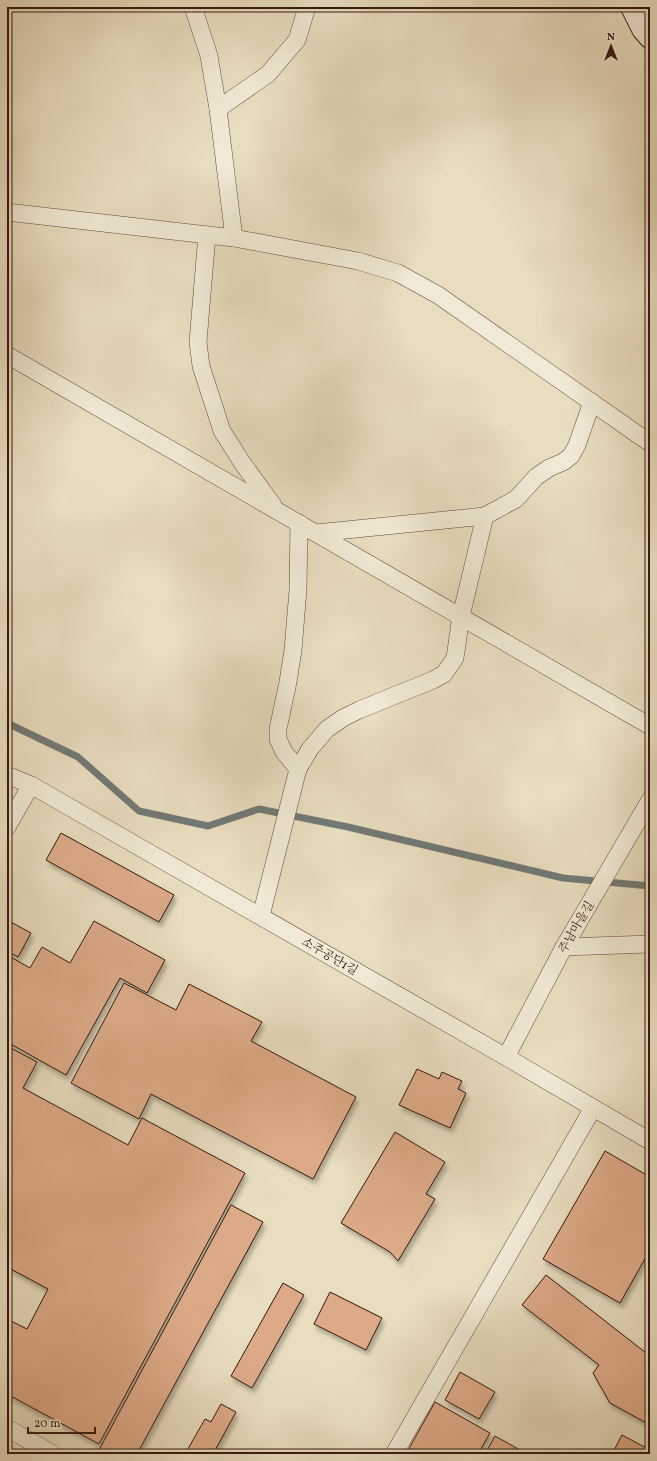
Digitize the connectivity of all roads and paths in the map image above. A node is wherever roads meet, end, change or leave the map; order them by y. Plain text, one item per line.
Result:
1 (194, 7) edge
2 (307, 7) edge
3 (632, 7) edge
4 (650, 37) edge
5 (218, 109) junction
6 (7, 212) edge
7 (207, 235) junction
8 (234, 238) junction
9 (7, 354) edge
10 (592, 402) junction
11 (650, 443) edge
12 (277, 510) junction
13 (484, 516) junction
14 (299, 523) junction
15 (316, 533) junction
16 (461, 616) junction
17 (650, 726) edge
18 (298, 769) junction
19 (7, 775) edge
20 (30, 785) junction
21 (650, 800) edge
22 (7, 827) edge
23 (261, 916) junction
24 (650, 944) edge
25 (564, 947) junction
26 (506, 1057) junction
27 (593, 1108) junction
28 (650, 1141) edge
29 (7, 1428) edge
30 (53, 1454) edge
31 (394, 1454) edge

1 - 5 street
2 - 5 street
3 - 4 main road
5 - 8 street
6 - 7 street
7 - 8 street
7 - 12 street
8 - 10 street
9 - 12 street
10 - 11 street
10 - 13 street
12 - 14 street
13 - 15 street
13 - 16 street
14 - 15 street
14 - 18 street
15 - 16 street
16 - 17 street
16 - 18 street
18 - 23 street
19 - 20 street, 소주공단1길
20 - 22 street
20 - 23 street, 소주공단1길
21 - 25 street, 주남마을길
23 - 26 street, 소주공단1길
24 - 25 street
25 - 26 street, 주남마을길
26 - 27 street, 소주공단1길
27 - 28 street, 소주공단1길
27 - 31 street
29 - 30 street

